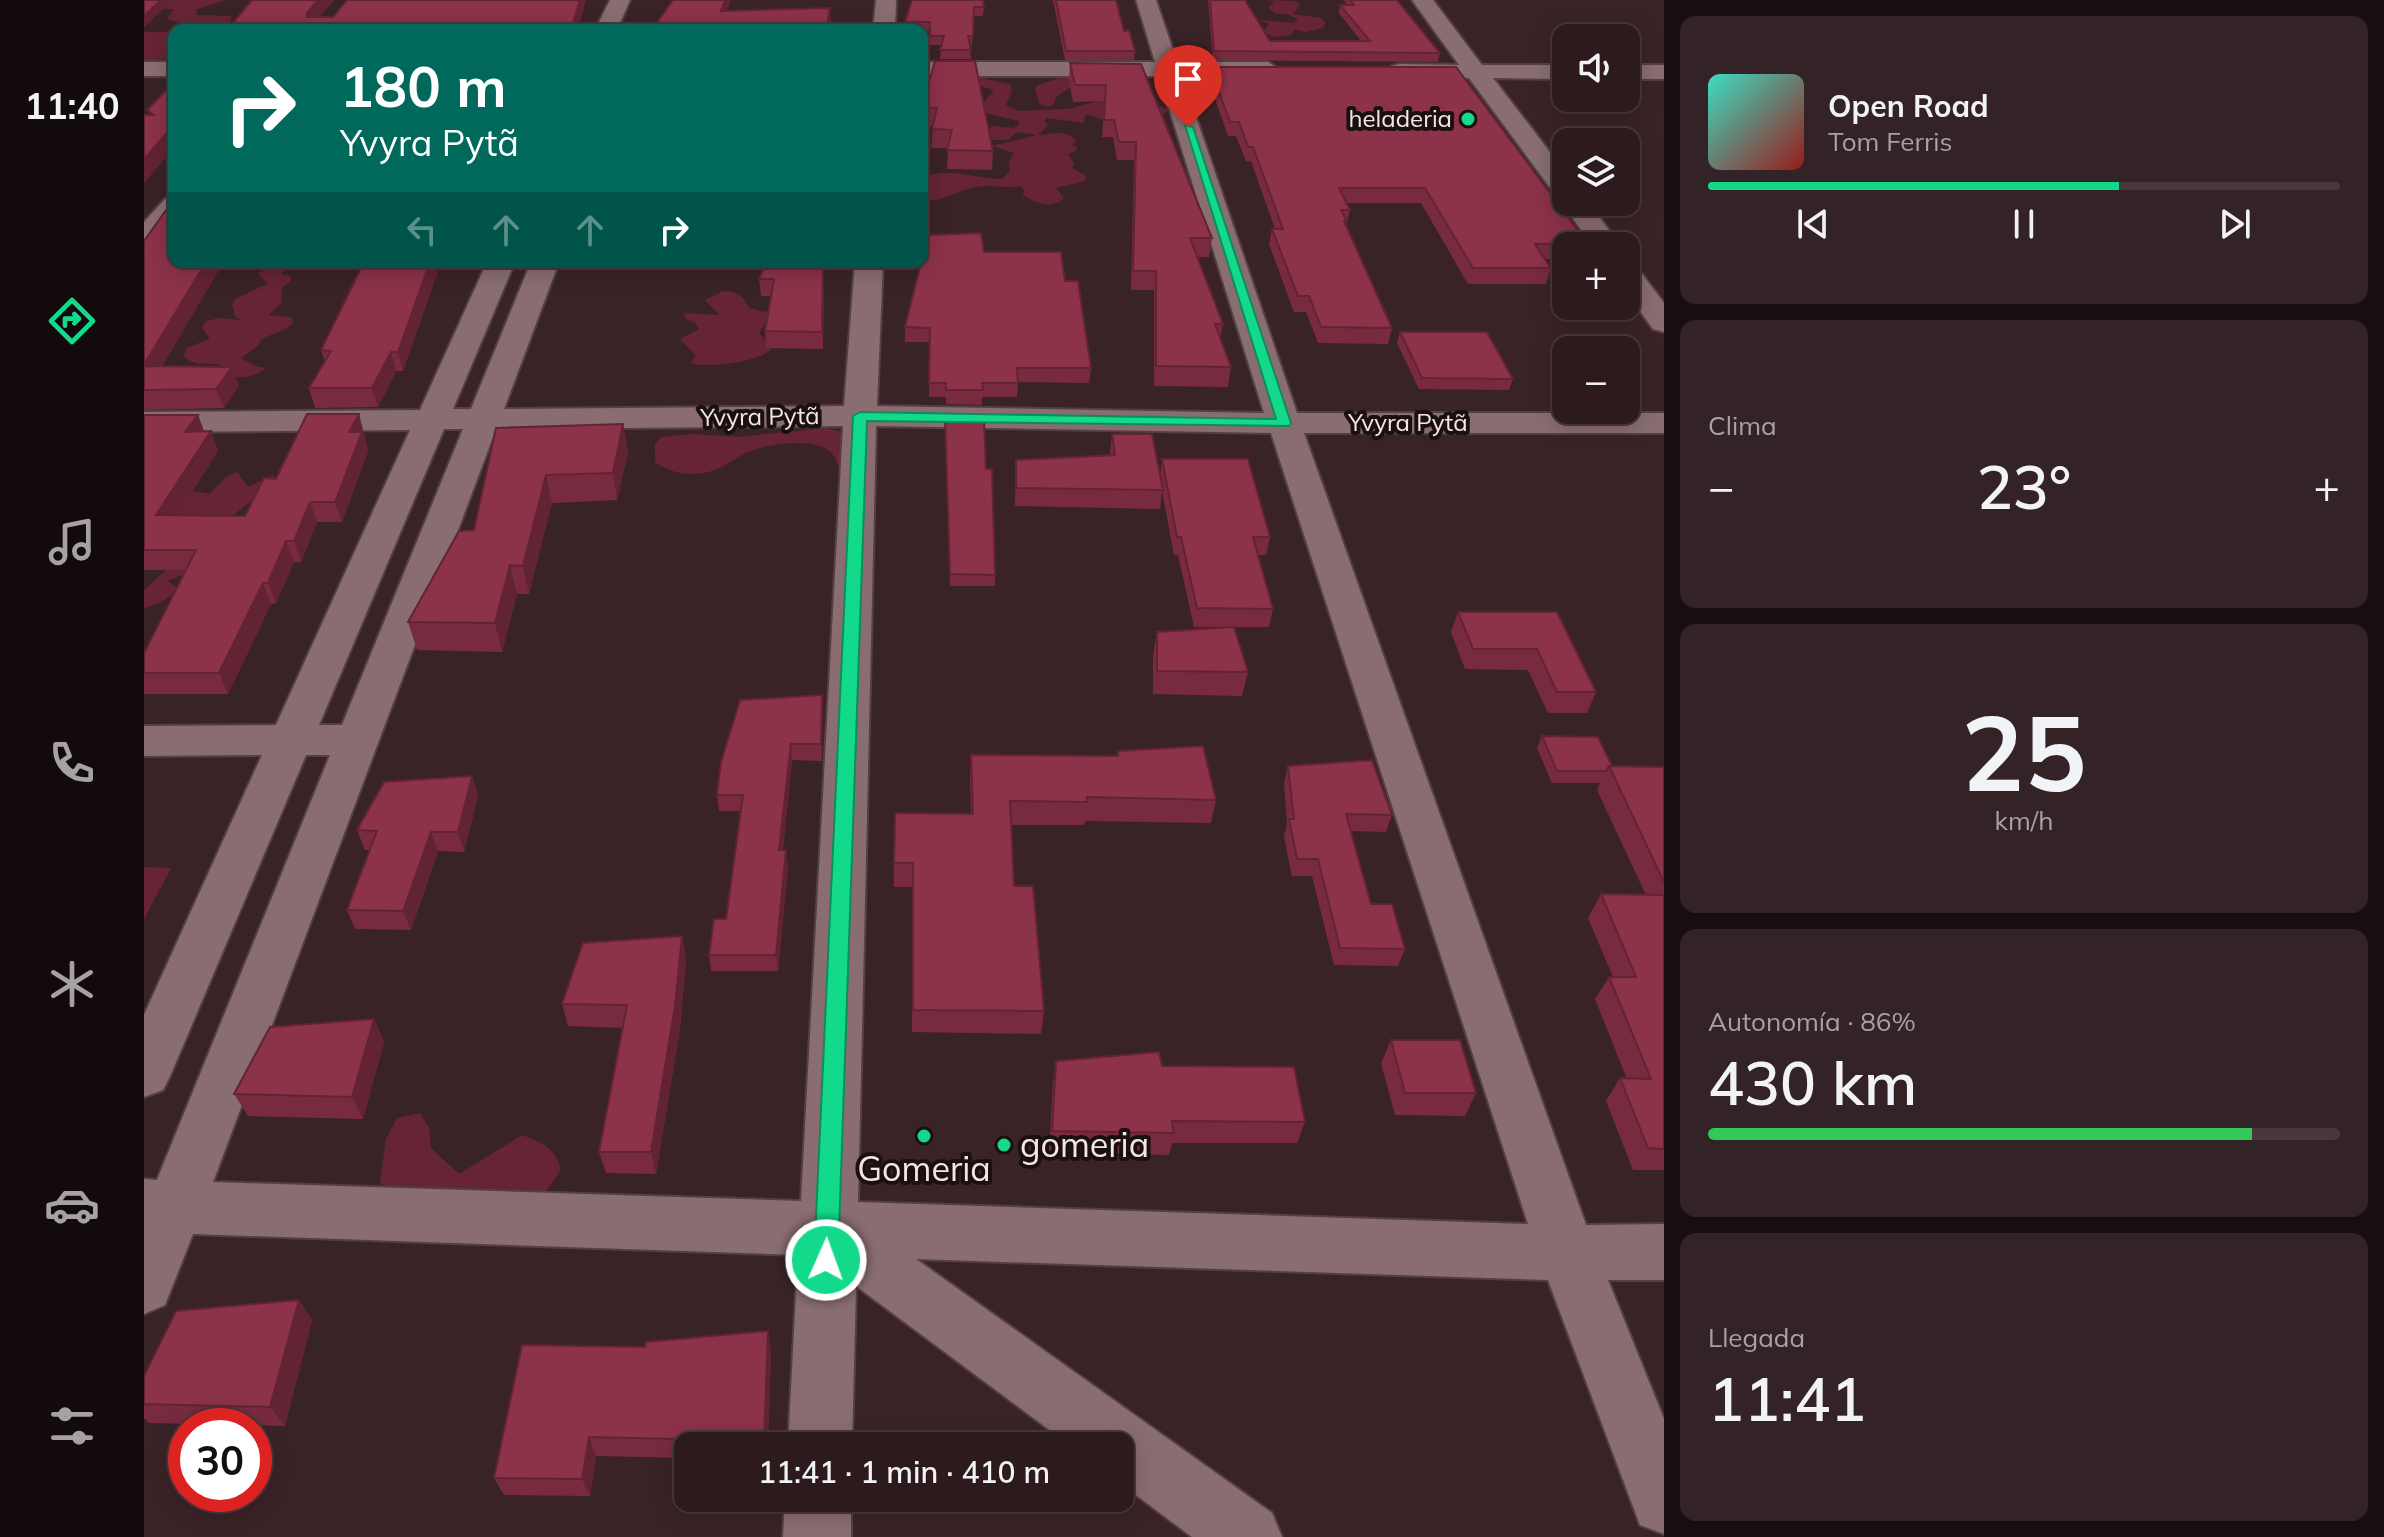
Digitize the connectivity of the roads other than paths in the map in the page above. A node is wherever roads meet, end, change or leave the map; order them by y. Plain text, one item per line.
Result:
1 (620, 0) edge
2 (886, 0) edge
3 (1146, 0) edge
4 (1422, 0) edge
5 (609, 24) edge
6 (884, 24) edge
7 (1169, 68) junction
8 (144, 69) edge
9 (168, 69) edge
10 (928, 69) edge
11 (1292, 69) edge
12 (1384, 70) edge
13 (1476, 71) junction
14 (1552, 72) edge
15 (1640, 72) edge
16 (1664, 72) edge
17 (1552, 172) edge
18 (168, 212) edge
19 (144, 239) edge
20 (498, 268) edge
21 (543, 268) edge
22 (869, 268) edge
23 (1640, 291) edge
24 (1664, 323) edge
25 (860, 416) junction
26 (429, 420) junction
27 (483, 420) junction
28 (144, 422) edge
29 (1284, 423) junction
30 (1664, 423) edge
31 (289, 740) junction
32 (357, 740) junction
33 (144, 741) edge
34 (144, 1074) edge
35 (159, 1206) edge
36 (827, 1229) junction
37 (1664, 1252) edge
38 (1567, 1253) junction
39 (144, 1285) edge
40 (820, 1432) edge
41 (1664, 1501) edge
42 (818, 1512) edge
43 (817, 1537) edge
44 (1248, 1537) edge

1 - 5 street
2 - 6 street
3 - 7 street
4 - 13 street
7 - 10 street
7 - 11 street
7 - 29 street
8 - 9 street
12 - 13 street
13 - 14 street
13 - 17 street
15 - 16 street
18 - 19 street
20 - 26 street
21 - 27 street
22 - 25 street
23 - 24 street
25 - 27 street, Yvyra Pytã
25 - 29 street, Yvyra Pytã
25 - 36 street
26 - 27 street, Yvyra Pytã
26 - 28 street, Yvyra Pytã
26 - 31 street
27 - 32 street
29 - 30 street, Yvyra Pytã
29 - 38 street
31 - 32 street
31 - 33 street
31 - 34 street
32 - 35 street
35 - 36 street
35 - 39 street
36 - 38 street
36 - 40 street
36 - 44 street
37 - 38 street
38 - 41 street
42 - 43 street

